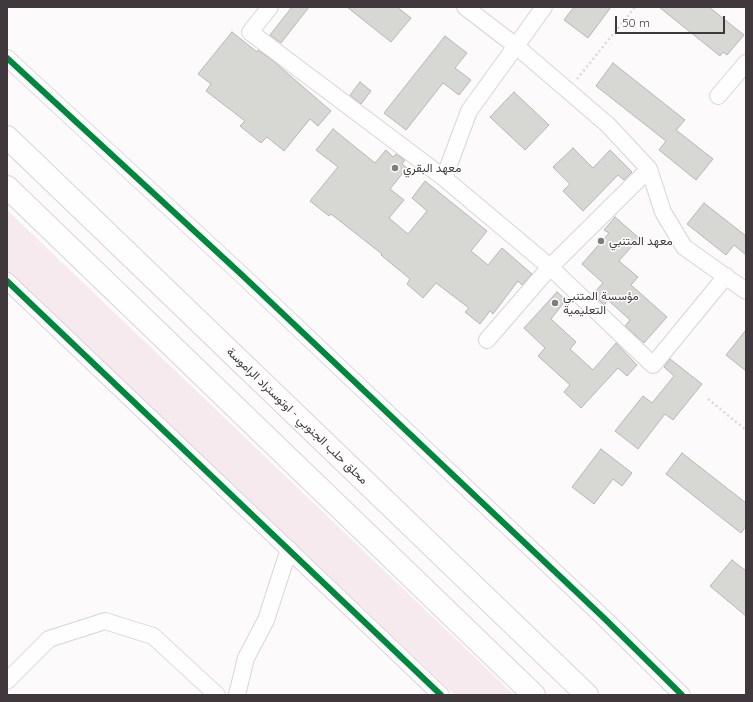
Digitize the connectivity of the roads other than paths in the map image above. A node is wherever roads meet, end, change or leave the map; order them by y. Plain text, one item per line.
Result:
1 (270, 7) edge
2 (465, 7) edge
3 (544, 7) edge
4 (516, 46) junction
5 (7, 58) edge
6 (746, 63) edge
7 (718, 96) dead end
8 (7, 137) edge
9 (649, 169) junction
10 (444, 178) junction
11 (7, 187) edge
12 (550, 267) junction
13 (726, 276) junction
14 (7, 281) edge
15 (746, 291) edge
16 (487, 340) dead end
17 (289, 549) junction
18 (7, 681) edge
19 (216, 695) edge
20 (237, 695) edge
21 (441, 695) edge
22 (534, 695) edge
23 (587, 695) edge
24 (682, 695) edge

1 - 10 street
2 - 4 street
3 - 4 street
4 - 9 street
4 - 10 street
5 - 24 street
6 - 7 street
8 - 23 highway, محلق حلب الجنوبي - اوتوستراد الراموسة
9 - 12 street
9 - 13 street
10 - 12 street
11 - 22 highway
12 - 13 street
12 - 16 street
13 - 15 street
14 - 17 street
17 - 20 street
17 - 21 street
18 - 19 street

